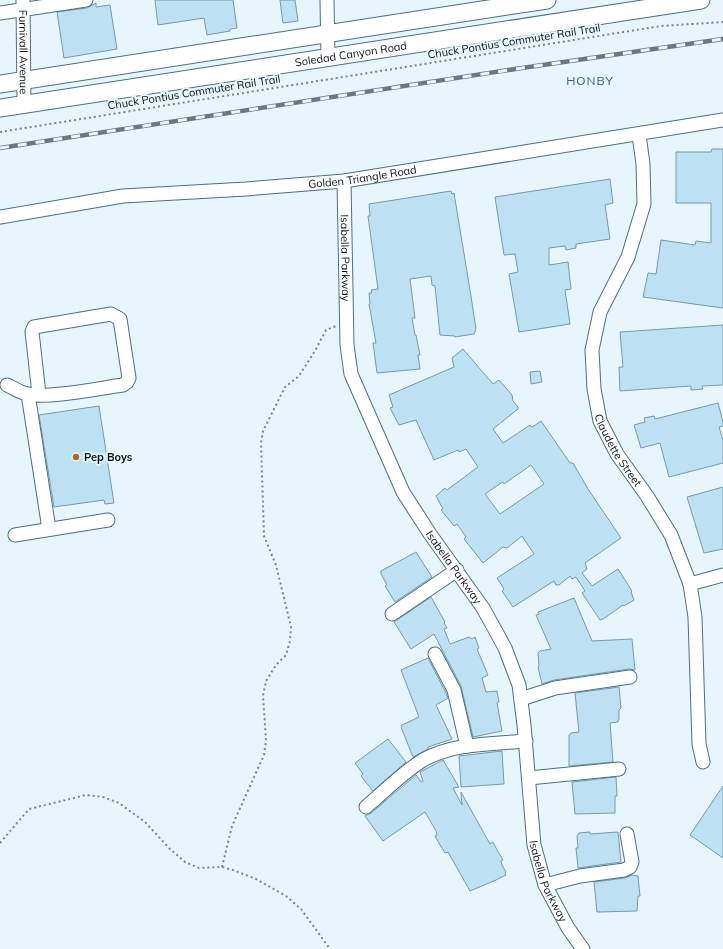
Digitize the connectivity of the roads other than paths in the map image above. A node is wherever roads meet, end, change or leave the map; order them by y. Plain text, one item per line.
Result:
1 (86, 0) edge
2 (327, 0) edge
3 (547, 0) edge
4 (701, 0) edge
5 (654, 3) edge
6 (23, 5) edge
7 (0, 13) edge
8 (327, 34) junction
9 (328, 58) junction
10 (23, 81) junction
11 (0, 84) edge
12 (24, 105) junction
13 (0, 108) edge
14 (723, 120) edge
15 (639, 135) junction
16 (344, 181) junction
17 (0, 217) edge
18 (7, 386) dead end
19 (33, 394) junction
20 (108, 520) dead end
21 (49, 529) junction
22 (15, 535) dead end
23 (457, 570) junction
24 (723, 575) edge
25 (690, 584) junction
26 (392, 614) dead end
27 (435, 654) dead end
28 (630, 678) dead end
29 (521, 699) junction
30 (526, 741) junction
31 (467, 746) junction
32 (703, 762) dead end
33 (618, 769) dead end
34 (529, 778) junction
35 (366, 807) dead end
36 (627, 834) dead end
37 (544, 885) junction
38 (583, 949) edge

1 - 6 street
2 - 8 street
3 - 8 main road
4 - 5 main road, Soledad Canyon Road
5 - 9 main road, Soledad Canyon Road
6 - 7 street
6 - 10 street, Furnivall Avenue
8 - 9 street
8 - 10 main road
9 - 12 main road, Soledad Canyon Road
10 - 11 main road
10 - 12 street, Furnivall Avenue
12 - 13 main road, Soledad Canyon Road
14 - 15 street, Golden Triangle Road
15 - 16 street, Golden Triangle Road
15 - 25 street, Claudette Street
16 - 17 street, Golden Triangle Road
16 - 23 street, Isabella Parkway
18 - 19 street
19 - 19 street
19 - 21 street
20 - 21 street
21 - 22 street
23 - 26 street
23 - 29 street, Isabella Parkway
24 - 25 street
25 - 32 street, Claudette Street
27 - 31 street
28 - 29 street
29 - 30 street, Isabella Parkway
30 - 31 street
30 - 34 street, Isabella Parkway
31 - 35 street
33 - 34 street
34 - 37 street, Isabella Parkway
36 - 37 street
37 - 38 street, Isabella Parkway

